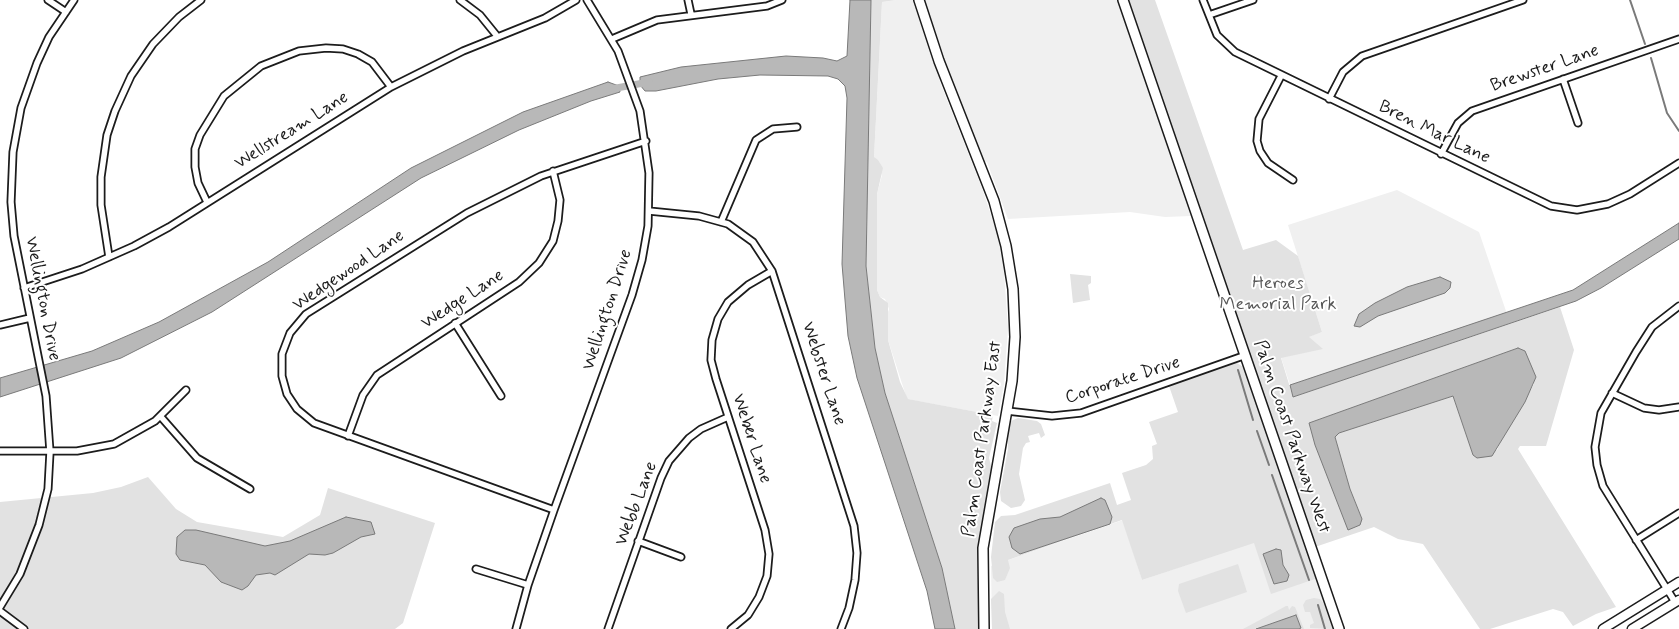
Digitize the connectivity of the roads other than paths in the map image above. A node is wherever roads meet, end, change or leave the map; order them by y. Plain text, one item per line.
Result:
1 (48, 0) edge
2 (74, 0) edge
3 (201, 0) edge
4 (460, 0) edge
5 (576, 0) edge
6 (587, 0) edge
7 (688, 0) edge
8 (782, 0) edge
9 (919, 0) edge
10 (1123, 0) edge
11 (1203, 0) edge
12 (1252, 0) edge
13 (1523, 0) edge
14 (66, 12) junction
15 (691, 14) junction
16 (1208, 15) junction
17 (497, 36) junction
18 (612, 39) junction
19 (1679, 39) edge
20 (1281, 76) junction
21 (1563, 79) junction
22 (391, 87) junction
23 (1329, 99) junction
24 (1578, 123) dead end
25 (797, 127) dead end
26 (646, 141) junction
27 (1441, 154) junction
28 (1679, 163) edge
29 (553, 171) junction
30 (1293, 180) dead end
31 (208, 202) junction
32 (649, 211) junction
33 (721, 222) junction
34 (109, 257) junction
35 (772, 271) junction
36 (24, 288) junction
37 (1679, 306) edge
38 (30, 318) junction
39 (0, 324) edge
40 (455, 324) junction
41 (1246, 356) junction
42 (186, 390) dead end
43 (1612, 393) junction
44 (501, 396) dead end
45 (1679, 407) edge
46 (1007, 411) junction
47 (728, 416) junction
48 (160, 417) junction
49 (348, 436) junction
50 (0, 451) edge
51 (50, 452) junction
52 (250, 489) dead end
53 (554, 510) junction
54 (1679, 513) edge
55 (1636, 540) junction
56 (638, 541) junction
57 (681, 557) dead end
58 (476, 569) dead end
59 (1679, 582) edge
60 (528, 585) junction
61 (1667, 590) junction
62 (1677, 601) edge
63 (0, 609) edge
64 (24, 629) edge
65 (516, 629) edge
66 (610, 629) edge
67 (731, 629) edge
68 (841, 629) edge
69 (984, 629) edge
70 (1340, 629) edge
71 (1603, 629) edge
72 (1632, 629) edge

1 - 14 street
2 - 14 street, Wellington Drive
3 - 34 street
4 - 17 street
5 - 17 street, Wellstream Lane
6 - 18 street, Wellington Drive
7 - 15 street
8 - 15 street
9 - 46 main road, Palm Coast Parkway East
10 - 41 main road, Palm Coast Parkway West
11 - 16 street, Bren Mar Lane
12 - 16 street
13 - 23 street
14 - 36 street, Wellington Drive
15 - 18 street
16 - 20 street, Bren Mar Lane
17 - 22 street, Wellstream Lane
18 - 26 street, Wellington Drive
19 - 21 street, Brewster Lane
20 - 23 street, Bren Mar Lane
20 - 30 street
21 - 24 street
21 - 27 street, Brewster Lane
22 - 31 street, Wellstream Lane
22 - 31 street
23 - 27 street, Bren Mar Lane
25 - 33 street
26 - 29 street, Wedgewood Lane
26 - 32 street, Wellington Drive
27 - 28 street, Bren Mar Lane
29 - 40 street, Wedge Lane
29 - 49 street, Wedgewood Lane
31 - 34 street, Wellstream Lane
32 - 33 street, Webster Lane
32 - 53 street, Wellington Drive
33 - 35 street, Webster Lane
34 - 36 street, Wellstream Lane
35 - 47 street, Weber Lane
35 - 68 street, Webster Lane
36 - 38 street, Wellington Drive
37 - 43 street
38 - 39 street
38 - 51 street, Wellington Drive
40 - 44 street
40 - 49 street, Wedge Lane
41 - 46 street, Corporate Drive
41 - 70 main road, Palm Coast Parkway West
42 - 48 street
43 - 45 street
43 - 55 street
46 - 69 main road, Palm Coast Parkway East
47 - 56 street, Webb Lane
47 - 67 street, Weber Lane
48 - 51 street
48 - 52 street
49 - 53 street, Wedgewood Lane
50 - 51 street
51 - 63 street, Wellington Drive
53 - 60 street, Wellington Drive
54 - 55 street
55 - 61 street
56 - 57 street
56 - 66 street, Webb Lane
58 - 60 street
59 - 61 main road
60 - 65 street, Wellington Drive
61 - 62 street
61 - 71 main road
62 - 72 main road
63 - 64 street

